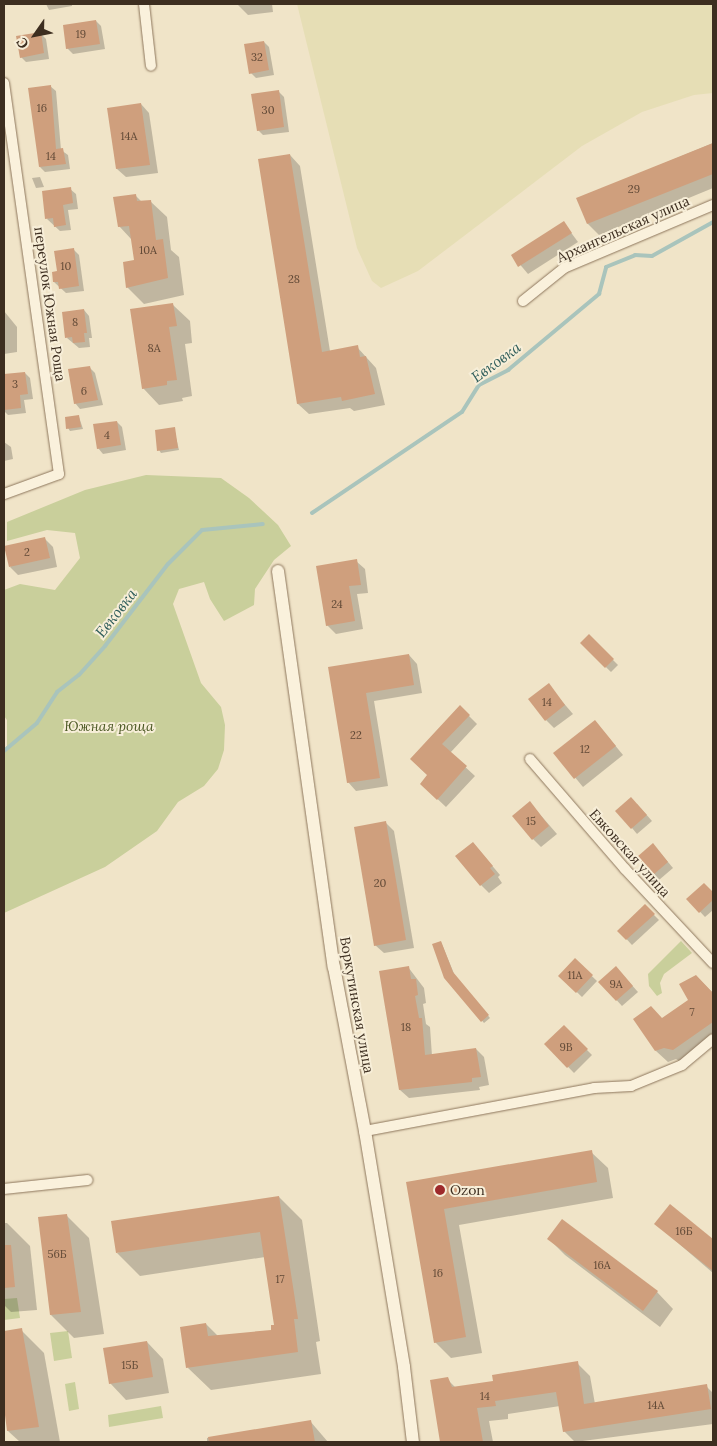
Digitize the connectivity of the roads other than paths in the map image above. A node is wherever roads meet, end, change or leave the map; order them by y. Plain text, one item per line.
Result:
1 (144, 4) edge
2 (151, 66) dead end
3 (4, 83) edge
4 (713, 205) edge
5 (522, 302) dead end
6 (4, 494) edge
7 (278, 571) dead end
8 (530, 759) dead end
9 (713, 963) edge
10 (713, 1039) edge
11 (365, 1131) junction
12 (88, 1180) dead end
13 (4, 1189) edge
14 (413, 1442) edge

1 - 2 street
3 - 6 street, переулок Южная Роща
4 - 5 street, Архангельская улица
7 - 11 street, Воркутинская улица
8 - 9 street, Евковская улица
10 - 11 street
11 - 14 street, Воркутинская улица
12 - 13 street

